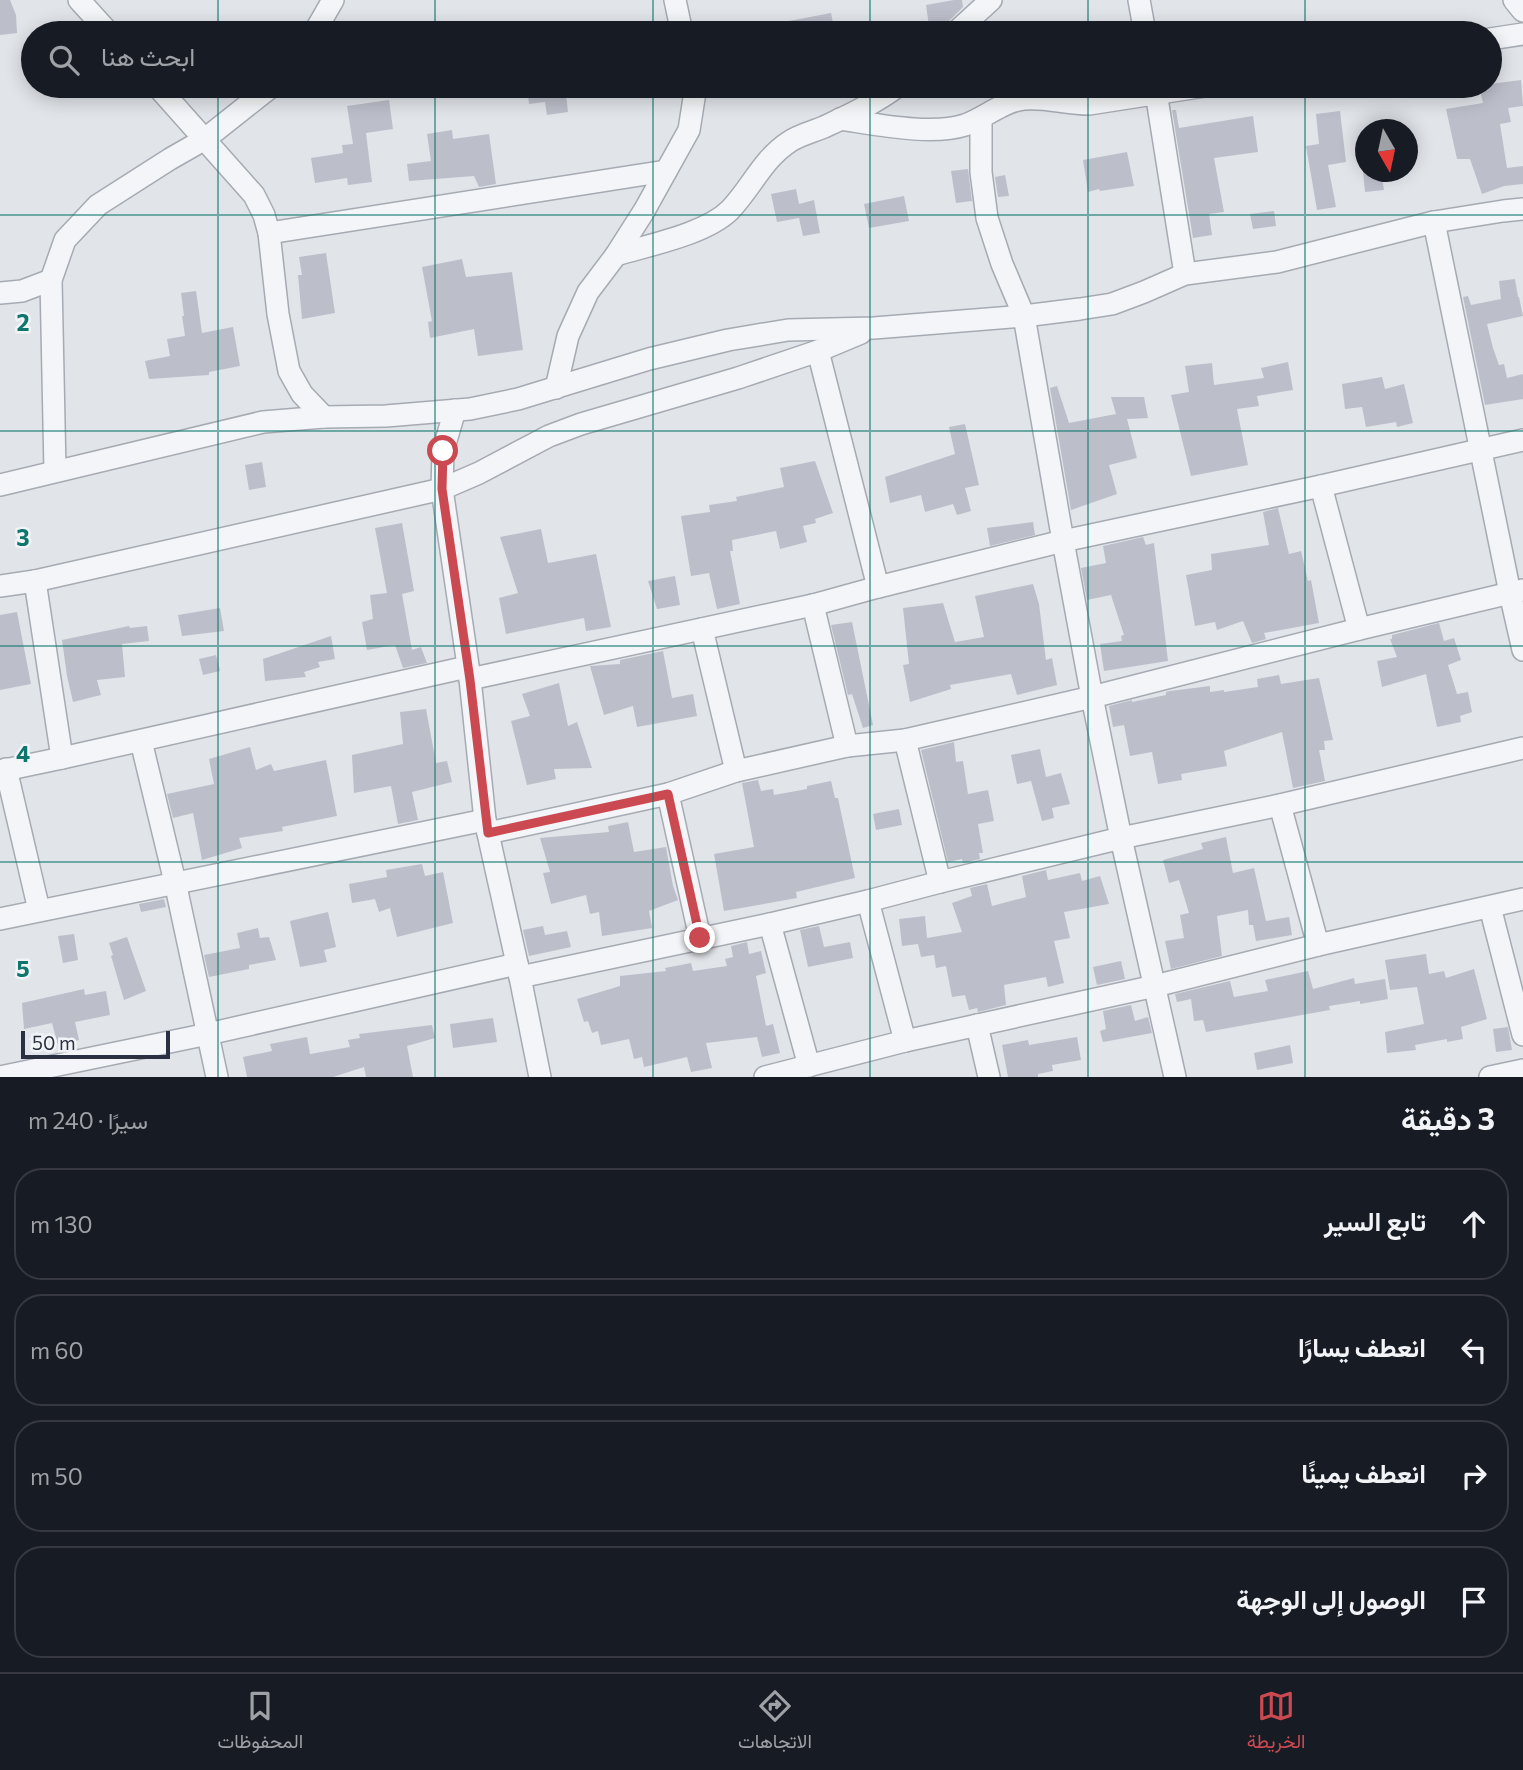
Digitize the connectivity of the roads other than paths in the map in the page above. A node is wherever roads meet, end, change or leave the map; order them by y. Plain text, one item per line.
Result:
1 (79, 0) edge
2 (333, 0) edge
3 (676, 0) edge
4 (991, 0) edge
5 (1139, 0) edge
6 (1514, 0) edge
7 (1523, 11) edge
8 (98, 21) edge
9 (321, 21) edge
10 (679, 21) edge
11 (968, 21) edge
12 (1143, 21) edge
13 (1523, 34) edge
14 (1502, 38) edge
15 (168, 98) edge
16 (257, 98) edge
17 (694, 98) edge
18 (882, 98) edge
19 (1039, 98) edge
20 (1039, 98) edge
21 (1118, 98) edge
22 (1157, 98) edge
23 (981, 118) junction
24 (840, 119) junction
25 (205, 139) junction
26 (666, 171) junction
27 (1523, 209) edge
28 (1434, 222) junction
29 (269, 233) junction
30 (616, 255) junction
31 (1185, 274) junction
32 (51, 280) junction
33 (0, 293) edge
34 (1024, 316) junction
35 (874, 328) junction
36 (818, 351) junction
37 (556, 388) junction
38 (455, 410) junction
39 (324, 417) junction
40 (1523, 440) edge
41 (1482, 450) junction
42 (55, 471) junction
43 (0, 485) edge
44 (1321, 486) junction
45 (442, 489) junction
46 (1063, 541) junction
47 (35, 581) junction
48 (0, 586) edge
49 (878, 587) junction
50 (1516, 592) edge
51 (813, 605) junction
52 (702, 629) junction
53 (1359, 629) junction
54 (1523, 649) edge
55 (468, 673) junction
56 (1092, 697) junction
57 (905, 740) junction
58 (141, 741) junction
59 (846, 746) junction
60 (1523, 748) edge
61 (62, 758) junction
62 (3, 770) edge
63 (736, 771) junction
64 (668, 794) junction
65 (1280, 806) junction
66 (486, 827) junction
67 (1121, 838) junction
68 (940, 882) junction
69 (175, 883) junction
70 (1523, 899) edge
71 (868, 901) junction
72 (1490, 906) junction
73 (39, 910) junction
74 (0, 919) edge
75 (770, 924) junction
76 (700, 938) junction
77 (1318, 945) junction
78 (519, 971) junction
79 (1155, 986) junction
80 (977, 1025) junction
81 (208, 1034) junction
82 (1523, 1035) edge
83 (905, 1041) junction
84 (809, 1066) junction
85 (53, 1071) edge
86 (0, 1077) edge
87 (217, 1077) edge
88 (540, 1077) edge
89 (765, 1077) edge
90 (989, 1077) edge
91 (1175, 1077) edge

1 - 8 street
2 - 9 street
3 - 10 street
4 - 11 street
5 - 12 street
6 - 7 street
13 - 14 street
15 - 25 street
16 - 25 street
17 - 26 street
18 - 24 street
19 - 21 street
20 - 23 street
22 - 31 street
23 - 24 street
23 - 34 street
24 - 30 street
25 - 29 street
25 - 32 street
26 - 29 street
26 - 30 street
27 - 28 street
28 - 31 street
28 - 41 street
29 - 39 street
30 - 37 street
31 - 34 street
32 - 33 street
32 - 42 street
34 - 35 street
34 - 46 street
35 - 36 street
35 - 37 street
36 - 45 street
36 - 49 street
37 - 38 street
38 - 39 street
38 - 45 street
39 - 42 street
40 - 41 street
41 - 44 street
41 - 50 street
42 - 43 street
44 - 46 street
44 - 53 street
45 - 47 street
45 - 55 street
46 - 49 street
46 - 56 street
47 - 48 street
47 - 61 street
49 - 51 street
50 - 53 street
50 - 54 street
51 - 52 street
51 - 59 street
52 - 55 street
52 - 63 street
53 - 56 street
55 - 58 street
55 - 66 street
56 - 57 street
56 - 67 street
57 - 59 street
57 - 68 street
58 - 61 street
58 - 69 street
59 - 63 street
60 - 65 street
61 - 62 street
62 - 73 street
63 - 64 street
64 - 66 street
64 - 76 street
65 - 67 street
65 - 77 street
66 - 69 street
66 - 78 street
67 - 68 street
67 - 79 street
68 - 71 street
69 - 73 street
69 - 81 street
70 - 72 street
71 - 75 street
71 - 83 street
72 - 77 street
72 - 82 street
73 - 74 street
75 - 76 street
75 - 84 street
76 - 78 street
77 - 79 street
78 - 81 street
78 - 88 street
79 - 80 street
79 - 91 street
80 - 83 street
80 - 90 street
81 - 85 street
81 - 87 street
83 - 84 street
84 - 89 street
85 - 86 street

